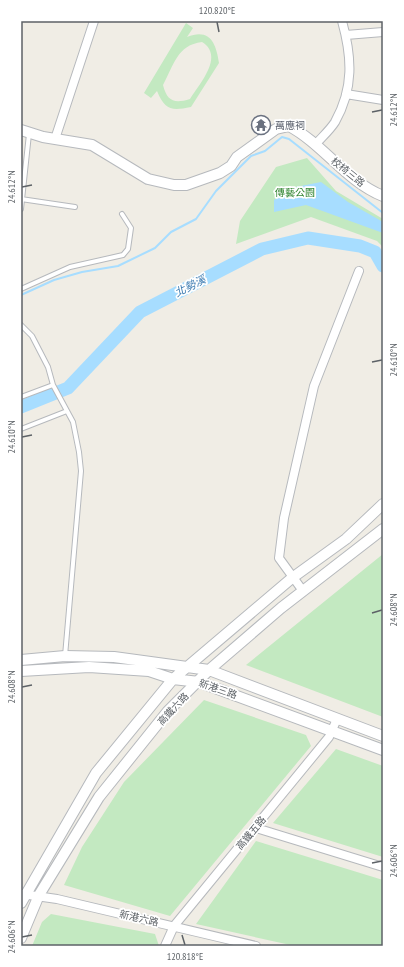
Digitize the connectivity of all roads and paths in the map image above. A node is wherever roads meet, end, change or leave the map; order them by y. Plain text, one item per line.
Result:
1 (94, 21) edge
2 (342, 21) edge
3 (383, 32) edge
4 (346, 36) junction
5 (346, 94) junction
6 (383, 100) edge
7 (25, 132) edge
8 (55, 139) junction
9 (314, 145) junction
10 (383, 196) edge
11 (21, 199) edge
12 (75, 207) dead end
13 (21, 209) edge
14 (122, 214) dead end
15 (359, 271) dead end
16 (21, 289) edge
17 (21, 325) edge
18 (53, 385) junction
19 (21, 397) edge
20 (67, 409) junction
21 (21, 429) edge
22 (383, 504) edge
23 (383, 529) edge
24 (292, 578) junction
25 (303, 591) junction
26 (65, 656) junction
27 (21, 660) edge
28 (188, 668) junction
29 (209, 670) junction
30 (21, 671) edge
31 (173, 679) junction
32 (199, 682) junction
33 (337, 719) junction
34 (331, 731) junction
35 (383, 736) edge
36 (383, 750) edge
37 (256, 828) junction
38 (383, 867) edge
39 (39, 895) junction
40 (22, 897) edge
41 (174, 926) junction
42 (21, 938) edge
43 (165, 946) edge
44 (256, 946) edge

1 - 8 street
2 - 4 street
3 - 4 street
4 - 5 street
5 - 6 street
5 - 9 street
7 - 8 street, 校椅三路
7 - 11 lane
8 - 9 street, 校椅三路
9 - 10 street, 校椅三路
11 - 12 lane
11 - 13 lane
14 - 16 lane
15 - 24 street
17 - 18 lane
18 - 19 lane
18 - 20 lane
20 - 21 lane
20 - 26 lane
22 - 24 street, 高鐵六路
23 - 25 street, 高鐵六路
24 - 25 street
24 - 28 street, 高鐵六路
25 - 29 street, 高鐵六路
26 - 27 street, 新港三路
26 - 28 street, 新港三路
28 - 29 street, 新港三路
28 - 31 street, 高鐵六路
29 - 32 street, 高鐵六路
29 - 33 street, 新港三路
30 - 31 street, 新港三路
31 - 32 street, 新港三路
31 - 40 street, 高鐵六路
32 - 34 street, 新港三路
32 - 39 street, 高鐵六路
33 - 34 street, 高鐵五路
33 - 35 street, 新港三路
34 - 36 street, 新港三路
34 - 37 street, 高鐵五路
37 - 38 street
37 - 41 street, 高鐵五路
39 - 40 street, 新港六路
39 - 41 street, 新港六路
39 - 42 street, 高鐵六路
41 - 43 street, 高鐵五路
41 - 44 street, 新港六路

